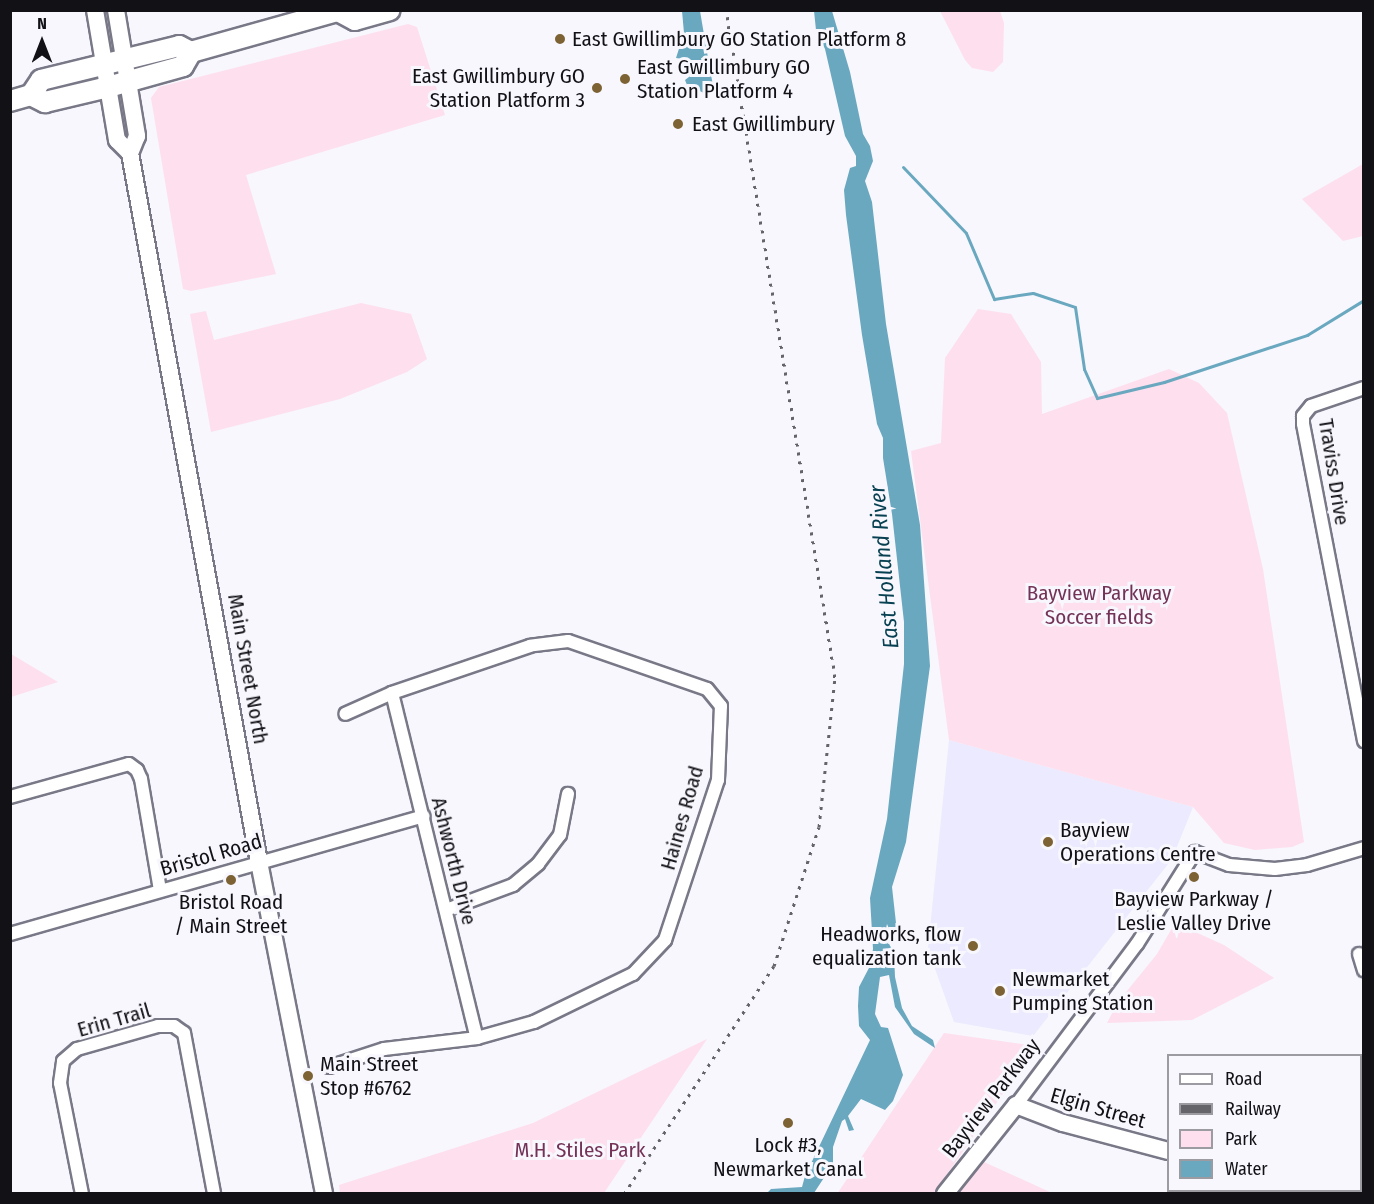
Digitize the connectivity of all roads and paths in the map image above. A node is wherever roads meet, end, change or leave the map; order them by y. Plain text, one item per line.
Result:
1 (95, 10) edge
2 (116, 10) edge
3 (390, 10) edge
4 (339, 11) edge
5 (191, 52) junction
6 (126, 60) junction
7 (104, 66) junction
8 (129, 82) junction
9 (108, 87) junction
10 (31, 95) junction
11 (10, 101) edge
12 (130, 153) junction
13 (1364, 388) edge
14 (392, 693) junction
15 (345, 714) dead end
16 (1364, 741) edge
17 (568, 794) dead end
18 (10, 797) edge
19 (423, 816) junction
20 (1364, 848) edge
21 (259, 862) junction
22 (160, 890) junction
23 (446, 910) junction
24 (10, 934) edge
25 (1359, 954) dead end
26 (1364, 970) edge
27 (477, 1038) junction
28 (329, 1067) dead end
29 (1016, 1105) junction
30 (1167, 1151) edge
31 (82, 1194) edge
32 (214, 1194) edge
33 (324, 1194) edge
34 (945, 1194) edge

1 - 7 main road, Main Street North
2 - 6 main road, Main Street North
3 - 4 main road
4 - 5 main road
5 - 6 main road
5 - 8 main road
6 - 7 main road
6 - 8 main road, Main Street North
7 - 9 main road, Main Street North
7 - 10 main road
8 - 9 main road
8 - 12 main road, Main Street North
9 - 10 main road
9 - 12 main road, Main Street North
10 - 11 main road
12 - 21 main road, Main Street North
13 - 16 street, Traviss Drive
14 - 15 street, Haines Road
14 - 19 street, Ashworth Drive
14 - 27 street, Haines Road
17 - 23 street
18 - 22 street
19 - 21 street, Bristol Road
19 - 23 street, Ashworth Drive
20 - 29 street, Bayview Parkway
21 - 22 street, Bristol Road
21 - 33 main road, Main Street North
22 - 24 street, Bristol Road
23 - 27 street, Ashworth Drive
25 - 26 street
27 - 28 street, Haines Road
29 - 30 main road, Elgin Street
29 - 34 main road, Bayview Parkway
31 - 32 street, Erin Trail

